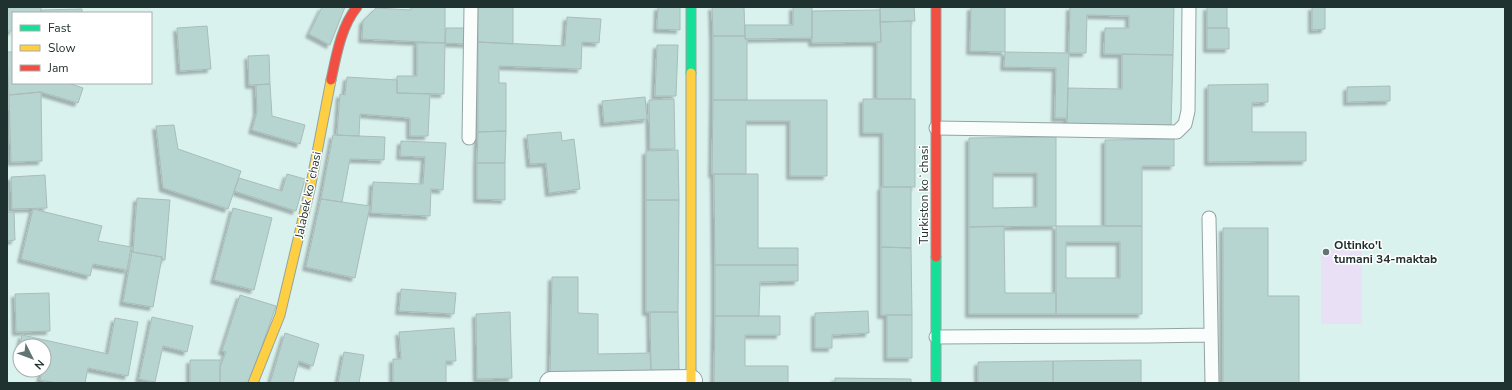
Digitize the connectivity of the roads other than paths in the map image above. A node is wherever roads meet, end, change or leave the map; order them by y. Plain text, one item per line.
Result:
1 (358, 7) edge
2 (471, 7) edge
3 (691, 7) edge
4 (936, 7) edge
5 (1189, 7) edge
6 (936, 128) junction
7 (469, 138) dead end
8 (1209, 218) dead end
9 (1211, 335) junction
10 (936, 337) junction
11 (691, 382) edge
12 (253, 383) edge
13 (551, 383) edge
14 (936, 383) edge
15 (1212, 383) edge

1 - 12 street, Jalabek koʻchasi
2 - 7 lane
3 - 11 street
4 - 6 street, Turkiston koʻchasi
5 - 6 lane
6 - 10 street, Turkiston koʻchasi
8 - 9 lane
9 - 10 lane
9 - 15 lane
10 - 14 street, Turkiston koʻchasi
11 - 13 street

